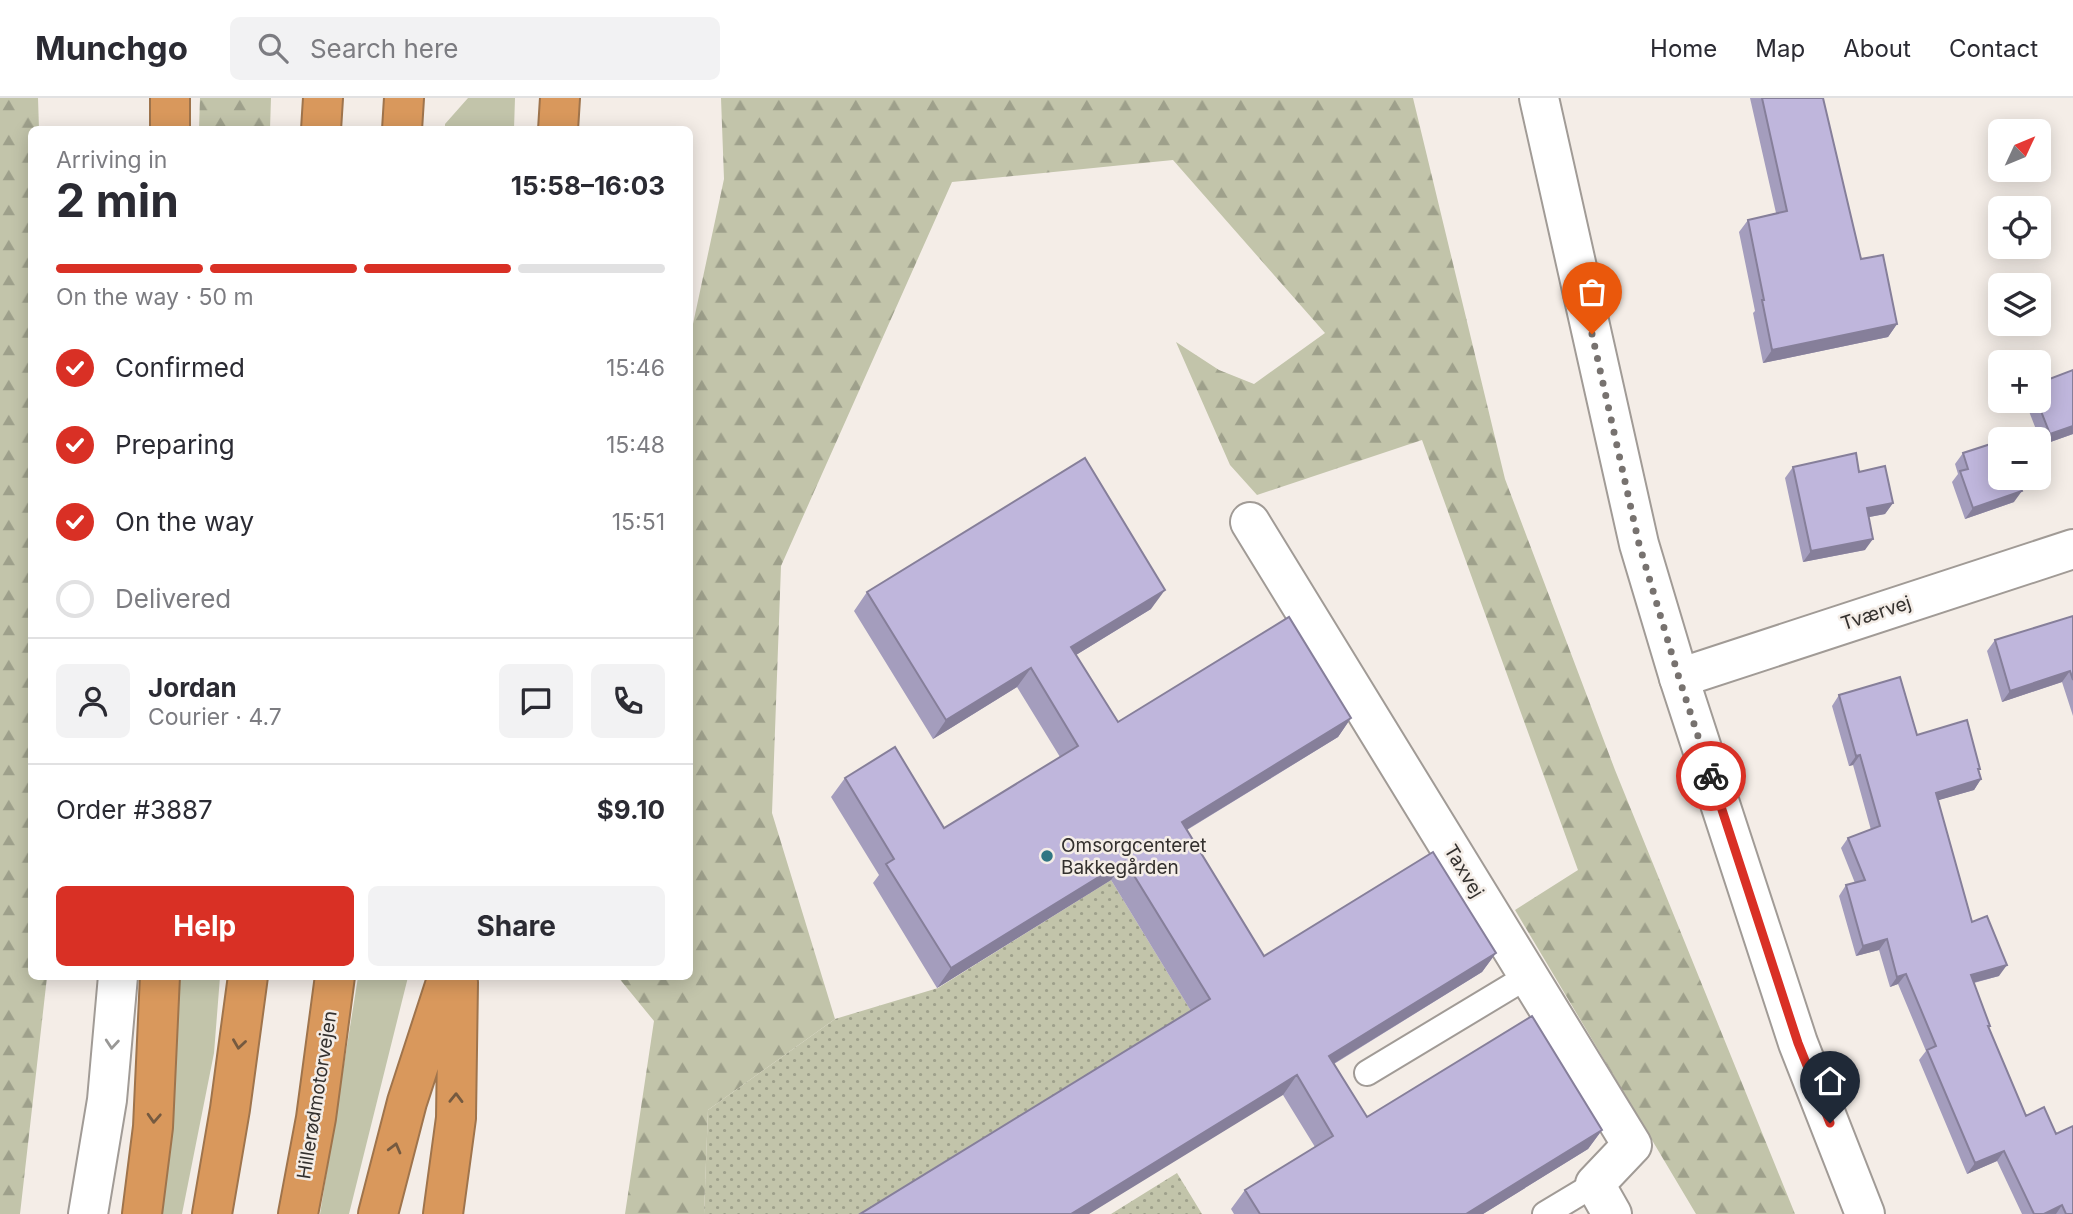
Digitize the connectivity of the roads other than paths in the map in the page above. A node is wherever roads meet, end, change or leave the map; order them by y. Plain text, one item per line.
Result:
1 (170, 98) edge
2 (323, 98) edge
3 (404, 98) edge
4 (560, 98) edge
5 (1539, 98) edge
6 (170, 126) edge
7 (321, 126) edge
8 (402, 126) edge
9 (558, 126) edge
10 (1250, 522) dead end
11 (2073, 549) edge
12 (1679, 678) junction
13 (1528, 976) junction
14 (118, 980) edge
15 (160, 980) edge
16 (247, 980) edge
17 (334, 980) edge
18 (447, 980) edge
19 (458, 980) edge
20 (1367, 1073) edge
21 (1604, 1199) edge
22 (88, 1214) edge
23 (142, 1214) edge
24 (212, 1214) edge
25 (299, 1214) edge
26 (378, 1214) edge
27 (443, 1214) edge
28 (1545, 1214) edge
29 (1866, 1214) edge

1 - 6 highway
2 - 7 highway
3 - 8 highway
4 - 9 highway
5 - 12 street
10 - 13 street, Taxvej
11 - 12 street, Tværvej
12 - 29 street
13 - 20 lane
13 - 21 street, Taxvej
14 -> 22 street
15 -> 23 highway
16 -> 24 highway
17 - 25 highway, Hillerødmotorvejen
26 -> 18 highway
27 -> 19 highway
21 - 28 lane

